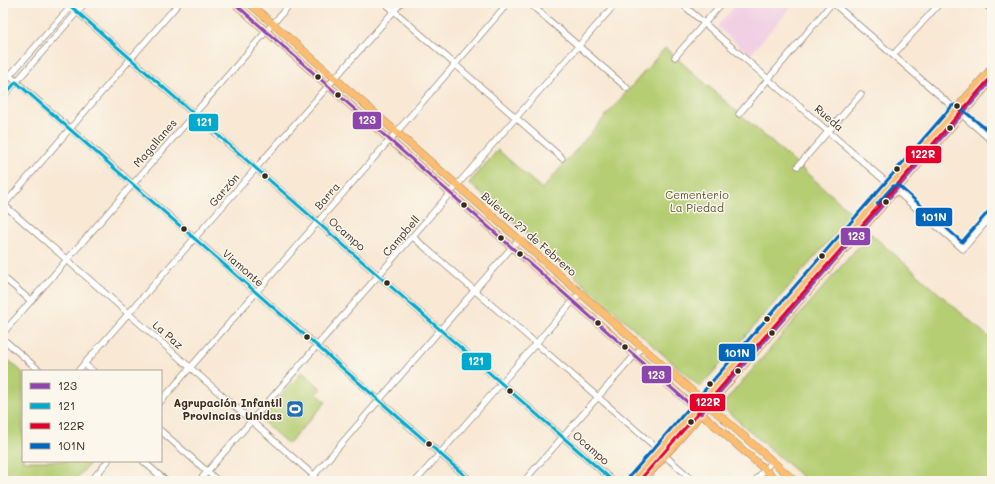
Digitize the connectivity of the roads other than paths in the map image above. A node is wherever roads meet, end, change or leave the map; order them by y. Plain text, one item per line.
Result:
1 (85, 3) edge
2 (179, 3) edge
3 (234, 3) edge
4 (249, 3) edge
5 (291, 3) edge
6 (385, 3) edge
7 (401, 3) edge
8 (508, 3) edge
9 (529, 3) edge
10 (616, 3) edge
11 (681, 3) edge
12 (722, 3) edge
13 (833, 3) edge
14 (940, 3) edge
15 (984, 3) edge
16 (70, 4) edge
17 (992, 10) edge
18 (394, 11) junction
19 (78, 12) junction
20 (704, 23) junction
21 (272, 24) junction
22 (266, 31) junction
23 (579, 46) junction
24 (893, 55) junction
25 (675, 57) dead end
26 (131, 58) junction
27 (454, 64) junction
28 (992, 68) edge
29 (3, 70) edge
30 (9, 76) junction
31 (335, 79) junction
32 (768, 79) junction
33 (992, 80) edge
34 (16, 82) junction
35 (3, 83) edge
36 (328, 86) junction
37 (627, 88) dead end
38 (862, 94) dead end
39 (3, 97) edge
40 (956, 110) junction
41 (194, 114) junction
42 (739, 114) dead end
43 (962, 115) junction
44 (516, 118) junction
45 (70, 129) junction
46 (397, 132) junction
47 (828, 132) junction
48 (390, 140) junction
49 (992, 141) edge
50 (562, 158) dead end
51 (798, 166) dead end
52 (256, 168) junction
53 (133, 184) junction
54 (889, 184) junction
55 (458, 186) junction
56 (896, 190) junction
57 (450, 194) junction
58 (3, 205) edge
59 (992, 215) edge
60 (318, 222) junction
61 (413, 237) junction
62 (194, 238) junction
63 (519, 239) junction
64 (512, 248) junction
65 (67, 260) junction
66 (379, 276) junction
67 (3, 277) edge
68 (475, 290) junction
69 (256, 293) junction
70 (580, 293) junction
71 (31, 301) junction
72 (573, 301) junction
73 (128, 314) junction
74 (441, 330) junction
75 (3, 333) edge
76 (3, 339) edge
77 (536, 344) junction
78 (317, 346) junction
79 (642, 347) junction
80 (635, 356) junction
81 (84, 364) junction
82 (190, 368) junction
83 (39, 370) edge
84 (79, 370) edge
85 (92, 370) edge
86 (502, 383) junction
87 (598, 397) junction
88 (162, 400) edge
89 (702, 400) junction
90 (379, 401) junction
91 (709, 406) junction
92 (695, 409) junction
93 (701, 414) junction
94 (252, 421) junction
95 (162, 432) edge
96 (563, 437) junction
97 (659, 450) junction
98 (440, 454) junction
99 (665, 456) junction
100 (107, 462) edge
101 (144, 462) edge
102 (772, 462) junction
103 (765, 470) junction
104 (207, 472) junction
105 (314, 476) junction
106 (91, 481) edge
107 (166, 481) edge
108 (199, 481) edge
109 (218, 481) edge
110 (309, 481) edge
111 (320, 481) edge
112 (416, 481) edge
113 (471, 481) edge
114 (524, 481) edge
115 (613, 481) edge
116 (632, 481) edge
117 (643, 481) edge
118 (694, 481) edge
119 (755, 481) edge
120 (778, 481) edge
121 (795, 481) edge

1 - 19 street
2 - 26 street
3 - 22 main road, Bulevar 27 de Febrero
4 - 21 main road, Bulevar 27 de Febrero
5 - 21 street, Magallanes
6 - 18 street
7 - 18 street, Garzón
8 - 27 street, Barra
9 - 23 street
10 - 23 street, Campbell
11 - 20 street, Rueda
12 - 20 street
13 - 24 street
13 - 32 street
14 - 24 street
15 - 17 street
16 - 19 street, Ocampo
16 - 30 street
18 - 27 street
18 - 31 street, Garzón
19 - 26 street, Ocampo
19 - 34 street
20 - 25 street
20 - 32 street, Rueda
21 - 22 street, Magallanes
21 - 31 main road, Bulevar 27 de Febrero
22 - 36 main road, Bulevar 27 de Febrero
22 - 41 street, Magallanes
23 - 37 street
23 - 44 street, Campbell
24 - 40 street
26 - 41 street, Ocampo
26 - 45 street
27 - 44 street
27 - 46 street, Barra
28 - 40 main road
29 - 30 street, Viamonte
30 - 34 street, Viamonte
30 - 35 street
31 - 36 street, Garzón
31 - 46 main road, Bulevar 27 de Febrero
32 - 42 street
32 - 47 street, Rueda
33 - 43 main road
34 - 39 street
34 - 45 street, Viamonte
36 - 48 main road, Bulevar 27 de Febrero
36 - 52 street, Garzón
38 - 47 street
40 - 43 street
40 - 54 main road
41 - 52 street, Ocampo
41 - 53 street, Magallanes
43 - 49 street
43 - 56 main road
44 - 50 street
44 - 55 street, Campbell
45 - 53 street, Viamonte
45 - 58 street
46 - 48 street, Barra
46 - 55 main road, Bulevar 27 de Febrero
47 - 51 street
47 - 54 street, Rueda
48 - 57 main road, Bulevar 27 de Febrero
48 - 60 street, Barra
52 - 60 street, Ocampo
52 - 62 street, Garzón
53 - 62 street, Viamonte
53 - 65 street, Magallanes
54 - 56 street, Rueda
54 - 89 main road
55 - 57 street, Campbell
55 - 63 main road, Bulevar 27 de Febrero
56 - 59 street, Rueda
56 - 91 main road
57 - 61 street, Campbell
57 - 64 main road, Bulevar 27 de Febrero
58 - 65 street, La Paz
60 - 66 street, Ocampo
60 - 69 street, Barra
61 - 66 street, Campbell
61 - 68 street
62 - 69 street, Viamonte
62 - 73 street, Garzón
63 - 64 street
63 - 70 main road, Bulevar 27 de Febrero
64 - 68 street
64 - 72 main road, Bulevar 27 de Febrero
65 - 71 street, Magallanes
65 - 73 street, La Paz
66 - 74 street, Ocampo
66 - 78 street, Campbell
67 - 71 street
68 - 74 street
68 - 77 street
69 - 78 street, Viamonte
69 - 82 street, Barra
70 - 72 street
70 - 79 main road, Bulevar 27 de Febrero
71 - 75 street, Magallanes
72 - 77 street
72 - 80 main road, Bulevar 27 de Febrero
73 - 81 street, Garzón
73 - 82 street, La Paz
74 - 86 street, Ocampo
74 - 90 street
76 - 83 street
77 - 86 street
77 - 87 street
78 - 90 street, Viamonte
78 - 94 street, Campbell
79 - 80 street
79 - 89 main road, Bulevar 27 de Febrero
80 - 87 street
80 - 92 main road, Bulevar 27 de Febrero
81 - 84 street, Garzón
81 - 85 street
82 - 88 street, Barra
82 - 94 street, La Paz
86 - 96 street, Ocampo
86 - 98 street
87 - 96 street
87 - 97 street
89 - 91 main road, Bulevar 27 de Febrero
89 - 92 main road
90 - 98 street, Viamonte
90 - 105 street
91 - 93 main road
91 - 102 main road, Bulevar 27 de Febrero
92 - 93 main road, Bulevar 27 de Febrero
92 - 97 main road
93 - 99 main road
93 - 103 main road, Bulevar 27 de Febrero
94 - 104 street, Campbell
94 - 105 street, La Paz
95 - 104 street
96 - 114 street
96 - 115 street, Ocampo
97 - 116 main road
98 - 112 street
98 - 113 street, Viamonte
99 - 117 main road
99 - 118 street
100 - 106 street
101 - 107 street
102 - 103 street
102 - 121 main road, Bulevar 27 de Febrero
103 - 119 street
103 - 120 main road, Bulevar 27 de Febrero
104 - 108 street, Campbell
104 - 109 street
105 - 110 street
105 - 111 street, La Paz

